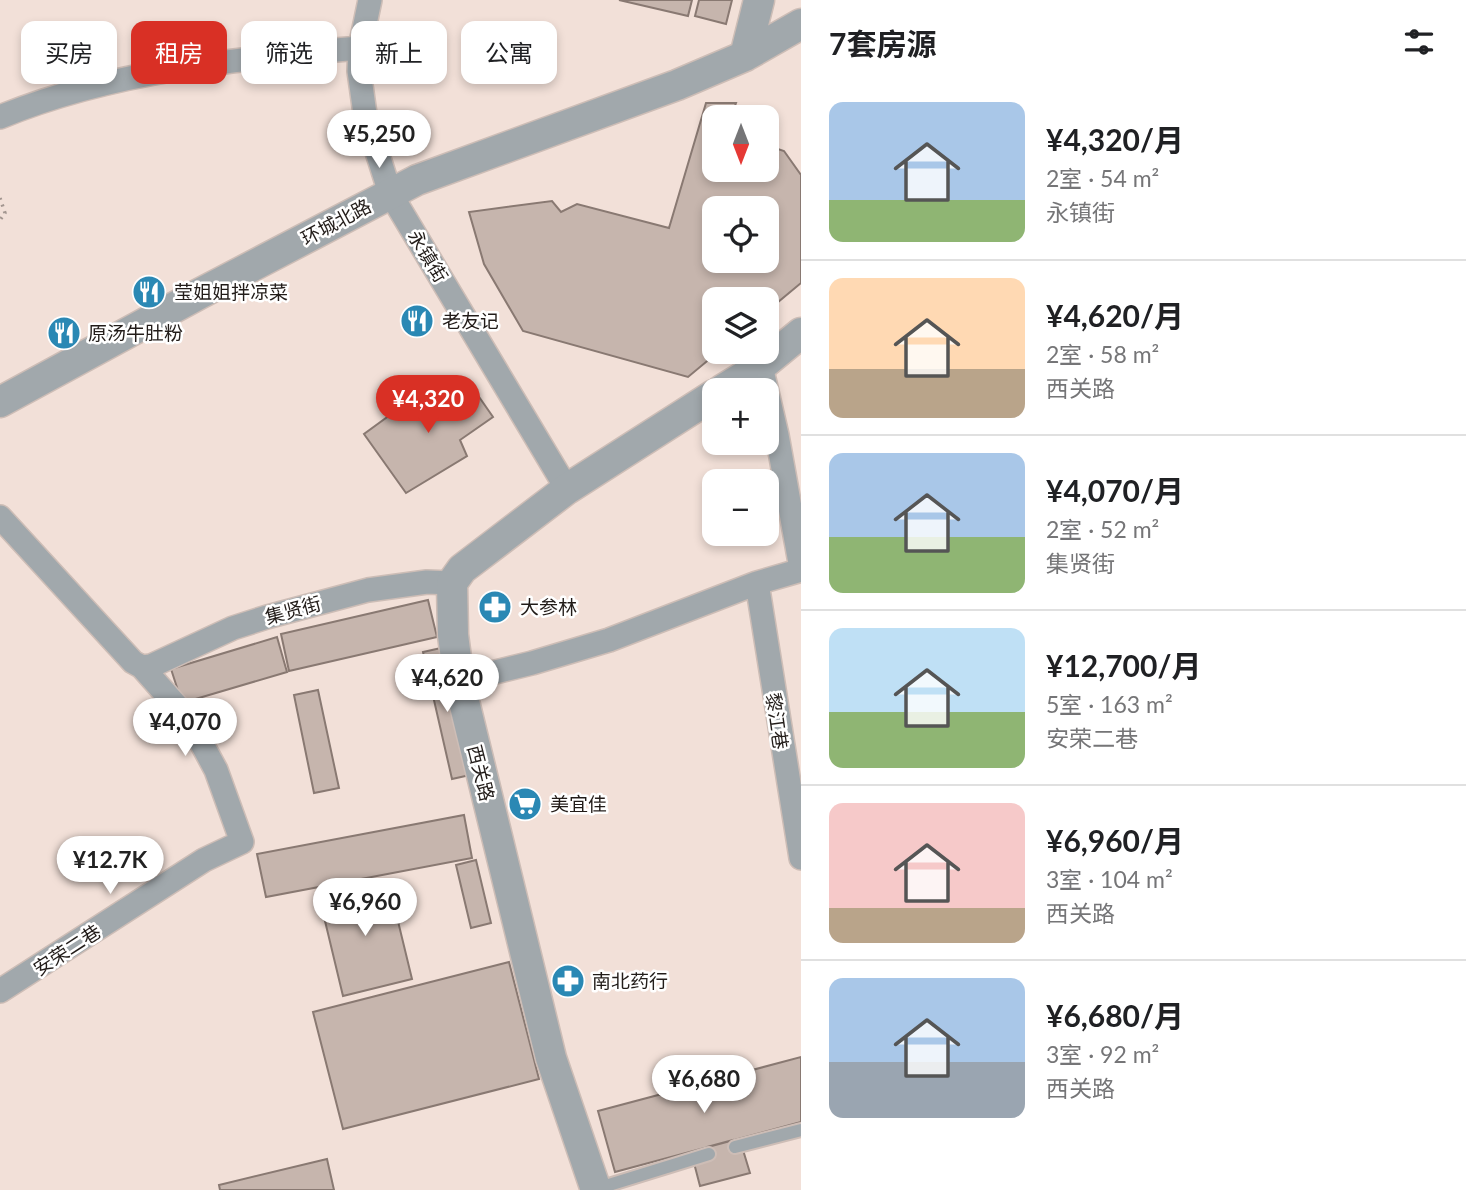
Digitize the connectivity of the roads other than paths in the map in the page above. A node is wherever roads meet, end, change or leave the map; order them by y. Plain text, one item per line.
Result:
1 (370, 0) edge
2 (759, 0) edge
3 (366, 21) edge
4 (801, 24) edge
5 (351, 49) edge
6 (745, 56) junction
7 (361, 84) edge
8 (0, 117) edge
9 (390, 193) junction
10 (801, 332) edge
11 (761, 366) junction
12 (742, 378) edge
13 (0, 402) edge
14 (702, 403) edge
15 (567, 489) junction
16 (0, 517) edge
17 (452, 583) junction
18 (757, 583) junction
19 (142, 667) junction
20 (459, 681) junction
21 (801, 858) edge
22 (0, 991) edge
23 (801, 1130) edge
24 (735, 1147) dead end
25 (709, 1154) dead end
26 (596, 1189) edge

1 - 3 street, 永镇街
2 - 6 street
4 - 6 street, 环城北路
5 - 8 street
6 - 9 street, 环城北路
7 - 9 street, 永镇街
9 - 13 street, 环城北路
9 - 15 street, 永镇街
10 - 11 street
11 - 12 street
11 - 18 street
14 - 15 street
15 - 17 street
16 - 19 street
17 - 19 street, 集贤街
17 - 20 street, 西关路
18 - 20 street
18 - 21 street, 黎江巷
19 - 22 street, 安荣二巷
20 - 26 street, 西关路
23 - 24 lane
25 - 26 lane

